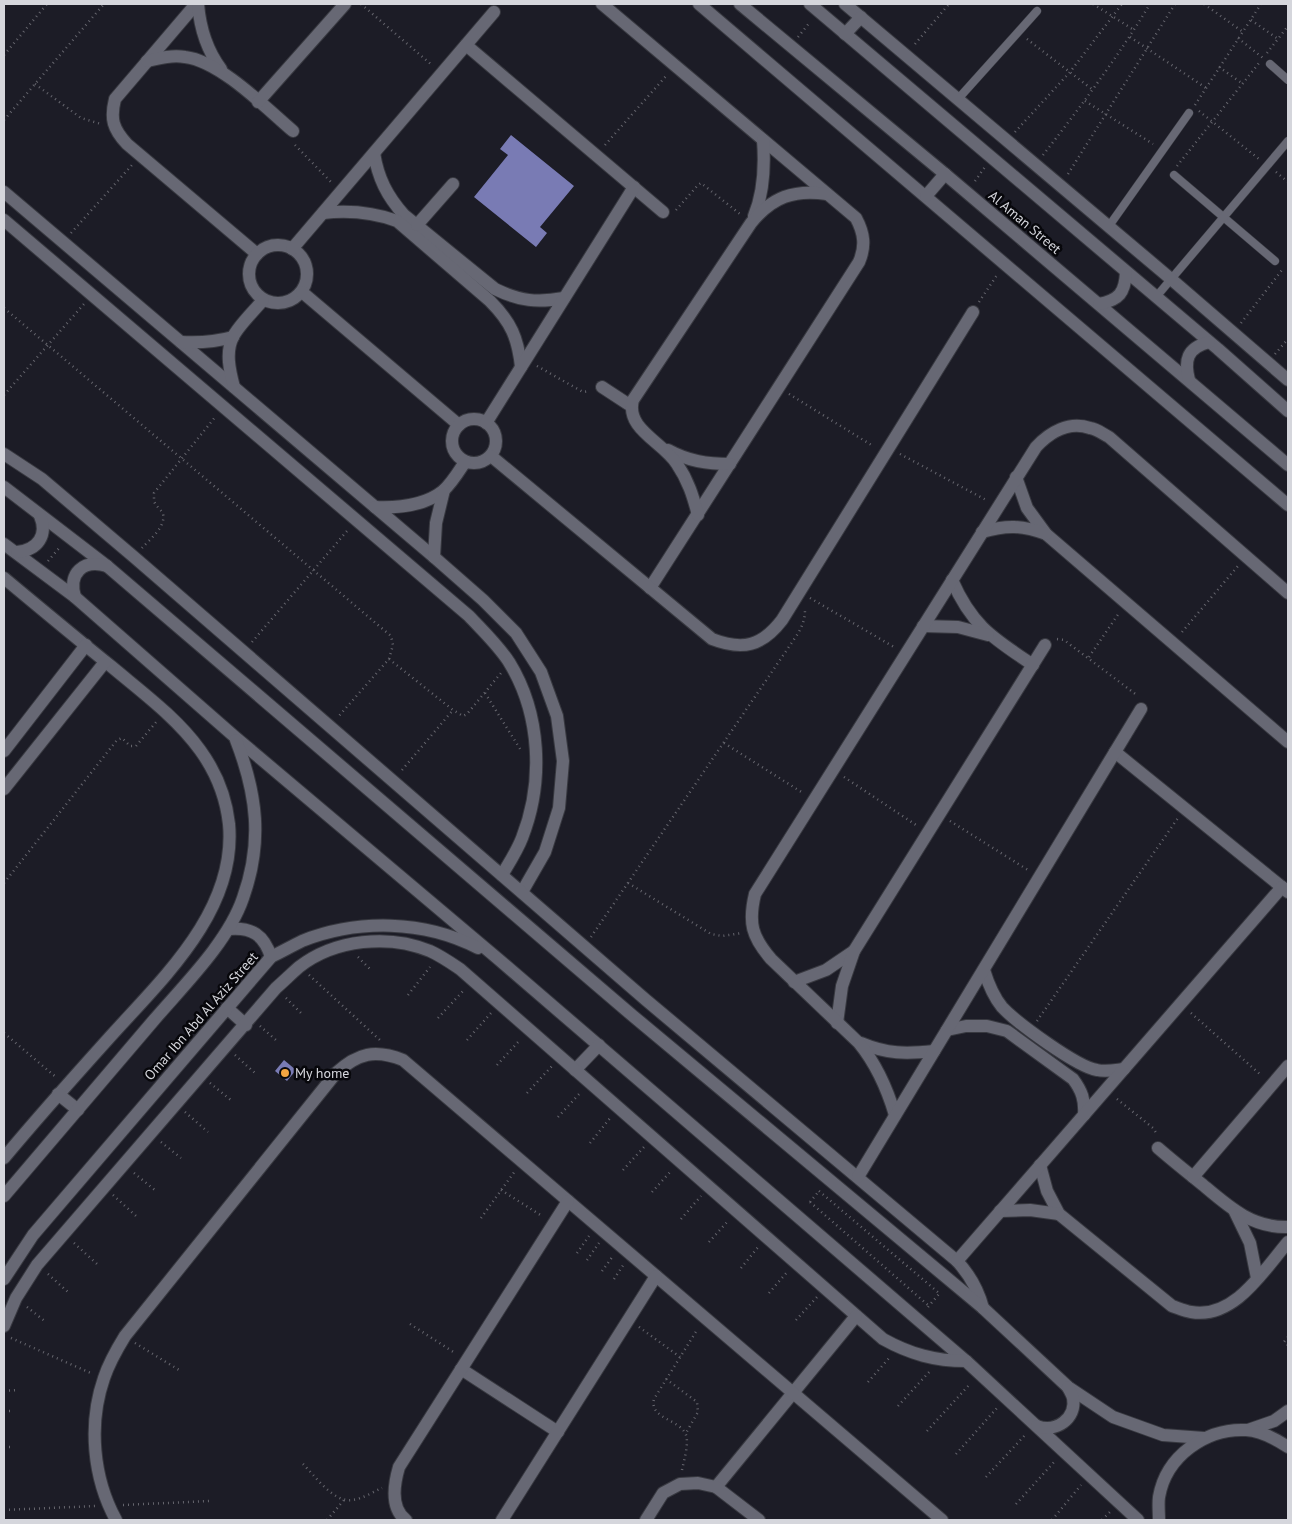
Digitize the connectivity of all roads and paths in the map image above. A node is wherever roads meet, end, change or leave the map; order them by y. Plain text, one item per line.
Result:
1 (47, 4) edge
2 (104, 4) edge
3 (197, 4) edge
4 (345, 4) edge
5 (361, 4) edge
6 (602, 4) edge
7 (699, 4) edge
8 (740, 4) edge
9 (845, 4) edge
10 (950, 4) edge
11 (1093, 4) edge
12 (1122, 4) edge
13 (1150, 4) edge
14 (1175, 4) edge
15 (1204, 4) edge
16 (1261, 4) edge
17 (814, 8) edge
18 (1037, 11) dead end
19 (494, 12) dead end
20 (861, 17) junction
21 (1113, 18) junction
22 (1251, 20) junction
23 (1288, 26) edge
24 (1134, 30) junction
25 (1019, 32) junction
26 (1243, 32) junction
27 (846, 34) junction
28 (1130, 37) junction
29 (1238, 38) junction
30 (1278, 39) junction
31 (466, 45) junction
32 (791, 45) junction
33 (1146, 48) junction
34 (4, 55) edge
35 (905, 55) junction
36 (147, 61) junction
37 (1267, 61) junction
38 (675, 66) junction
39 (1219, 67) junction
40 (1070, 72) junction
41 (224, 73) junction
42 (442, 73) junction
43 (1288, 80) edge
44 (35, 84) junction
45 (1243, 84) junction
46 (1206, 88) junction
47 (1093, 90) junction
48 (958, 99) junction
49 (1085, 101) junction
50 (258, 102) junction
51 (4, 113) edge
52 (1189, 113) dead end
53 (1106, 114) junction
54 (7, 116) junction
55 (4, 120) edge
56 (1212, 122) junction
57 (113, 123) junction
58 (293, 131) joint
59 (762, 140) junction
60 (1008, 141) junction
61 (1288, 141) edge
62 (1163, 150) junction
63 (374, 153) junction
64 (140, 156) junction
65 (596, 156) junction
66 (991, 159) junction
67 (1036, 164) junction
68 (1177, 166) dead end
69 (1267, 166) junction
70 (945, 174) junction
71 (1174, 175) dead end
72 (1288, 182) edge
73 (453, 184) dead end
74 (1060, 185) junction
75 (634, 188) junction
76 (4, 192) edge
77 (341, 192) junction
78 (967, 193) junction
79 (827, 194) junction
80 (926, 196) junction
81 (663, 212) joint
82 (323, 213) junction
83 (1224, 217) junction
84 (4, 220) edge
85 (751, 223) junction
86 (417, 225) junction
87 (1109, 226) junction
88 (63, 242) junction
89 (292, 249) junction
90 (257, 254) junction
91 (1275, 261) dead end
92 (1004, 263) junction
93 (1284, 268) dead end
94 (1126, 272) junction
95 (1171, 279) junction
96 (302, 292) junction
97 (92, 295) junction
98 (564, 298) junction
99 (1156, 298) junction
100 (263, 300) junction
101 (1099, 304) junction
102 (4, 308) edge
103 (973, 312) joint
104 (1233, 332) junction
105 (233, 337) junction
106 (1288, 339) edge
107 (181, 342) junction
108 (1209, 342) junction
109 (48, 345) junction
110 (1268, 362) junction
111 (523, 363) junction
112 (1189, 380) junction
113 (1288, 380) edge
114 (234, 387) junction
115 (602, 387) joint
116 (779, 388) junction
117 (4, 395) edge
118 (631, 406) junction
119 (223, 407) junction
120 (1288, 411) edge
121 (486, 422) junction
122 (459, 425) junction
123 (664, 448) junction
124 (887, 451) junction
125 (4, 454) edge
126 (491, 456) junction
127 (182, 458) junction
128 (466, 462) junction
129 (730, 464) junction
130 (1288, 465) edge
131 (1016, 477) junction
132 (4, 487) edge
133 (444, 490) junction
134 (1288, 504) edge
135 (998, 506) junction
136 (375, 507) junction
137 (698, 515) junction
138 (40, 516) junction
139 (356, 520) junction
140 (982, 532) junction
141 (1046, 534) junction
142 (68, 537) junction
143 (4, 544) edge
144 (18, 552) junction
145 (134, 557) junction
146 (1246, 557) junction
147 (434, 558) junction
148 (106, 566) junction
149 (40, 570) junction
150 (314, 570) junction
151 (4, 578) edge
152 (952, 580) junction
153 (650, 588) junction
154 (800, 592) junction
155 (1288, 594) edge
156 (75, 597) junction
157 (1126, 603) junction
158 (923, 626) junction
159 (990, 636) junction
160 (1172, 643) junction
161 (1045, 645) joint
162 (86, 646) junction
163 (244, 651) junction
164 (906, 654) junction
165 (1088, 657) junction
166 (389, 659) junction
167 (105, 662) junction
168 (509, 662) junction
169 (1033, 665) junction
170 (485, 693) junction
171 (1141, 709) joint
172 (453, 710) junction
173 (164, 712) junction
174 (330, 726) junction
175 (235, 738) junction
176 (1288, 742) edge
177 (724, 743) junction
178 (4, 751) edge
179 (1115, 752) junction
180 (525, 756) dead end
181 (833, 770) junction
182 (393, 781) junction
183 (4, 789) edge
184 (406, 792) junction
185 (814, 800) junction
186 (390, 809) junction
187 (1185, 809) junction
188 (939, 814) junction
189 (928, 833) junction
190 (502, 875) junction
191 (1040, 877) junction
192 (4, 882) edge
193 (628, 884) junction
194 (1285, 890) edge
195 (522, 892) junction
196 (229, 929) junction
197 (752, 929) junction
198 (585, 947) junction
199 (854, 951) junction
200 (439, 956) junction
201 (271, 958) junction
202 (497, 958) junction
203 (300, 967) junction
204 (984, 970) junction
205 (161, 980) junction
206 (473, 980) junction
207 (794, 982) junction
208 (276, 988) junction
209 (177, 993) junction
210 (408, 995) dead end
211 (646, 1000) junction
212 (500, 1003) junction
213 (1180, 1004) junction
214 (227, 1008) junction
215 (301, 1012) dead end
216 (633, 1016) junction
217 (438, 1018) dead end
218 (249, 1022) junction
219 (837, 1023) junction
220 (529, 1029) junction
221 (947, 1030) junction
222 (1030, 1030) junction
223 (4, 1033) edge
224 (467, 1040) dead end
225 (277, 1041) dead end
226 (860, 1042) junction
227 (599, 1046) junction
228 (226, 1048) junction
229 (934, 1051) junction
230 (561, 1057) junction
231 (402, 1060) junction
232 (498, 1065) dead end
233 (1288, 1066) edge
234 (1124, 1069) junction
235 (576, 1070) junction
236 (256, 1074) dead end
237 (201, 1076) junction
238 (590, 1083) junction
239 (1272, 1085) junction
240 (62, 1090) junction
241 (1106, 1090) junction
242 (527, 1092) dead end
243 (232, 1101) dead end
244 (176, 1105) junction
245 (619, 1108) junction
246 (78, 1110) junction
247 (895, 1115) junction
248 (1084, 1115) junction
249 (558, 1117) dead end
250 (208, 1132) dead end
251 (151, 1134) junction
252 (652, 1137) junction
253 (590, 1143) dead end
254 (1158, 1148) joint
255 (4, 1158) edge
256 (181, 1158) dead end
257 (521, 1162) junction
258 (680, 1162) junction
259 (124, 1165) junction
260 (1040, 1165) junction
261 (623, 1170) dead end
262 (1193, 1177) junction
263 (858, 1178) junction
264 (828, 1179) junction
265 (104, 1187) junction
266 (708, 1187) junction
267 (501, 1190) junction
268 (156, 1191) dead end
269 (819, 1191) junction
270 (652, 1192) dead end
271 (4, 1196) edge
272 (568, 1201) junction
273 (1000, 1211) junction
274 (737, 1212) junction
275 (1235, 1212) junction
276 (1059, 1214) junction
277 (136, 1216) dead end
278 (481, 1218) dead end
279 (681, 1219) dead end
280 (554, 1223) junction
281 (596, 1225) junction
282 (1288, 1227) edge
283 (64, 1234) junction
284 (606, 1234) junction
285 (767, 1238) junction
286 (710, 1242) dead end
287 (1288, 1242) edge
288 (620, 1246) junction
289 (577, 1253) dead end
290 (631, 1255) junction
291 (587, 1260) dead end
292 (957, 1261) junction
293 (795, 1263) junction
294 (97, 1264) dead end
295 (37, 1265) junction
296 (741, 1268) dead end
297 (602, 1271) dead end
298 (656, 1276) junction
299 (1257, 1278) junction
300 (4, 1279) edge
301 (614, 1280) dead end
302 (951, 1282) junction
303 (824, 1289) junction
304 (70, 1293) dead end
305 (769, 1293) dead end
306 (940, 1294) junction
307 (16, 1298) junction
308 (929, 1306) junction
309 (983, 1308) junction
310 (856, 1316) junction
311 (705, 1318) junction
312 (917, 1319) junction
313 (629, 1320) junction
314 (796, 1320) dead end
315 (46, 1322) dead end
316 (410, 1324) dead end
317 (4, 1326) edge
318 (4, 1334) edge
319 (125, 1336) junction
320 (1288, 1337) edge
321 (1288, 1345) edge
322 (899, 1348) junction
323 (680, 1357) junction
324 (940, 1360) junction
325 (966, 1362) junction
326 (464, 1364) junction
327 (178, 1370) dead end
328 (979, 1374) junction
329 (104, 1378) junction
330 (666, 1379) junction
331 (868, 1382) dead end
332 (1068, 1387) junction
333 (16, 1390) dead end
334 (4, 1391) edge
335 (793, 1393) junction
336 (1006, 1398) junction
337 (898, 1406) dead end
338 (4, 1411) edge
339 (12, 1411) dead end
340 (1288, 1411) edge
341 (1034, 1424) junction
342 (1248, 1430) junction
343 (928, 1431) dead end
344 (558, 1432) junction
345 (686, 1433) junction
346 (1204, 1438) junction
347 (13, 1447) dead end
348 (1288, 1447) edge
349 (4, 1448) edge
350 (1064, 1452) junction
351 (956, 1454) dead end
352 (302, 1464) dead end
353 (1089, 1475) junction
354 (986, 1477) dead end
355 (394, 1483) junction
356 (680, 1484) junction
357 (716, 1487) junction
358 (344, 1500) junction
359 (210, 1501) dead end
360 (1016, 1504) dead end
361 (108, 1506) junction
362 (4, 1510) edge
363 (116, 1520) edge
364 (327, 1520) edge
365 (406, 1520) edge
366 (502, 1520) edge
367 (646, 1520) edge
368 (759, 1520) edge
369 (942, 1520) edge
370 (1052, 1520) edge
371 (1138, 1520) edge
372 (1159, 1520) edge

1 - 34 path
2 - 44 path
3 - 36 street
3 - 41 street
4 - 50 street
5 - 42 path
6 - 38 street
7 - 80 street
8 - 32 street, Al Aman Street
9 - 20 street
10 - 35 path
11 - 21 path
12 - 21 path
13 - 24 path
14 - 33 path
15 - 26 path
16 - 22 path
17 - 27 street, Al Aman Street
17 - 32 path
18 - 25 lane
19 - 31 street
20 - 27 street
20 - 35 street
21 - 24 path
21 - 40 path
22 - 26 path
22 - 30 path
23 - 30 path
24 - 28 path
25 - 40 path
25 - 48 lane
26 - 29 path
27 - 66 street, Al Aman Street
28 - 33 path
28 - 47 path
29 - 37 path
29 - 39 path
30 - 37 path
31 - 42 street
31 - 65 street
32 - 70 street, Al Aman Street
33 - 46 path
33 - 53 path
35 - 48 street
36 - 41 street
36 - 57 street
37 - 43 lane
37 - 45 path
38 - 59 street
38 - 65 path
39 - 45 path
39 - 46 path
40 - 47 path
40 - 60 path
41 - 50 street
42 - 63 street
44 - 54 path
44 - 57 path
45 - 56 path
46 - 56 path
47 - 49 path
48 - 60 street
49 - 53 path
49 - 67 path
50 - 58 street
51 - 54 path
52 - 62 lane
53 - 62 path
53 - 74 path
54 - 55 path
56 - 68 path
56 - 69 path
57 - 64 street
58 - 77 path
59 - 79 street
59 - 85 street
60 - 67 street
61 - 69 lane
62 - 87 lane
63 - 77 street
63 - 86 street
64 - 88 path
64 - 90 street
65 - 75 street
66 - 78 path
66 - 94 street, Al Aman Street
67 - 74 street
69 - 72 path
69 - 83 lane
70 - 78 street, Al Aman Street
70 - 80 street
71 - 83 lane
73 - 86 street
74 - 87 street
75 - 81 street
75 - 98 street
76 - 88 street
77 - 82 street
78 - 101 street, Al Aman Street
79 - 85 street
79 - 116 street
80 - 92 street
81 - 85 path
82 - 89 street
82 - 111 street
83 - 91 lane
83 - 95 lane
84 - 97 street
85 - 118 street
86 - 98 street
87 - 95 street
88 - 107 street
89 - 90 street
89 - 96 street
90 - 100 street
92 - 103 path
92 - 134 street
93 - 104 path
94 - 99 street, Al Aman Street
94 - 101 street
95 - 99 lane
95 - 104 street
96 - 100 street
96 - 122 street
97 - 109 path
97 - 119 street
98 - 111 street
99 - 108 street, Al Aman Street
100 - 105 street
101 - 112 street, Al Aman Street
102 - 109 path
103 - 124 street
104 - 110 street
105 - 107 street
105 - 114 street
106 - 110 path
107 - 114 street
108 - 112 street
108 - 120 street, Al Aman Street
109 - 117 path
109 - 127 path
110 - 113 street
111 - 115 path
111 - 121 street
112 - 130 street, Al Aman Street
114 - 136 street
115 - 118 street
116 - 124 path
116 - 129 street
118 - 123 street
119 - 127 path
119 - 139 street
121 - 122 street
121 - 126 street
122 - 128 street
123 - 129 street
123 - 137 street
124 - 135 path
124 - 154 street
125 - 145 street
126 - 128 street
126 - 153 street
127 - 145 path
127 - 150 path
128 - 133 street
129 - 137 street
131 - 135 street
131 - 141 street
131 - 146 street
132 - 138 street
133 - 136 street
133 - 147 street
135 - 140 street
136 - 147 street
137 - 153 street
138 - 142 street
138 - 144 street
139 - 150 path
139 - 168 street
140 - 141 street
140 - 152 street
141 - 157 street
142 - 148 street
142 - 149 path
143 - 144 street
144 - 149 street
145 - 163 street
146 - 155 street
146 - 160 path
147 - 195 street
148 - 156 street
148 - 186 street
149 - 156 street
150 - 163 path
150 - 166 path
151 - 162 street
152 - 158 street
152 - 159 street
153 - 154 street
154 - 164 path
154 - 177 path
156 - 175 street
157 - 160 street
157 - 165 path
158 - 159 street
158 - 164 street
159 - 169 street
160 - 176 street
161 - 165 path
161 - 169 street
162 - 167 street
162 - 178 street
163 - 174 street
164 - 181 street
165 - 171 path
166 - 172 path
166 - 174 path
167 - 173 street
167 - 183 street
168 - 170 path
168 - 190 street
169 - 188 street
170 - 172 path
170 - 180 path
171 - 179 street
172 - 182 path
173 - 192 path
173 - 205 street
174 - 182 street
175 - 196 street
175 - 202 street
177 - 185 path
177 - 193 path
179 - 187 street
179 - 191 street
181 - 185 street
181 - 189 path
182 - 184 street
184 - 186 street
184 - 190 street
185 - 197 street
186 - 216 street
187 - 194 street
187 - 222 path
188 - 189 street
188 - 191 path
189 - 199 street
190 - 195 street
191 - 204 street
193 - 197 path
193 - 198 path
194 - 213 street
195 - 198 street
196 - 201 street
196 - 209 street
197 - 207 street
198 - 211 street
199 - 207 street
199 - 219 street
200 - 203 street
200 - 206 street
200 - 210 path
201 - 202 street, Omar Ibn Abd Al Aziz Street
201 - 214 street, Omar Ibn Abd Al Aziz Street
202 - 227 street
203 - 208 street
203 - 231 path
204 - 221 street
204 - 222 street
205 - 209 street
205 - 240 street
206 - 212 street
206 - 217 path
207 - 219 street
208 - 215 path
208 - 218 street
209 - 246 street
211 - 216 street
211 - 263 street
212 - 220 street
212 - 224 path
213 - 234 street
213 - 239 path
214 - 218 street
214 - 300 street, Omar Ibn Abd Al Aziz Street
216 - 264 street
218 - 225 path
218 - 228 street
219 - 226 street
220 - 230 street
220 - 232 path
221 - 229 street
221 - 248 street
222 - 234 street
223 - 240 path
226 - 229 street
226 - 247 street
227 - 235 street
227 - 312 street
228 - 236 path
228 - 237 street
229 - 247 street
230 - 235 street
230 - 242 path
231 - 257 street
231 - 319 street
233 - 239 street
234 - 241 street
235 - 238 street
237 - 243 path
237 - 244 street
238 - 245 street
238 - 249 path
239 - 262 street
240 - 246 street
240 - 255 street
241 - 248 street
241 - 254 path
244 - 250 path
244 - 251 street
245 - 252 street
245 - 253 path
246 - 271 street
247 - 263 street
248 - 260 street
251 - 256 path
251 - 259 street
252 - 258 street
252 - 261 path
254 - 262 street
257 - 267 path
257 - 272 street
258 - 266 street
258 - 270 path
259 - 265 street
259 - 268 path
260 - 273 street
260 - 276 street
262 - 275 street
263 - 292 street
264 - 269 path
264 - 302 street
265 - 277 path
265 - 283 street
266 - 274 street
266 - 279 path
267 - 278 path
267 - 280 path
269 - 306 path
269 - 308 path
272 - 280 street
272 - 281 street
273 - 276 street
273 - 292 street
274 - 285 street
274 - 286 path
275 - 282 street
275 - 299 street
276 - 299 street
280 - 326 street
281 - 284 street
281 - 289 path
283 - 294 path
283 - 295 street
284 - 288 street
284 - 291 path
285 - 293 street
285 - 296 path
287 - 299 street
288 - 290 street
288 - 297 path
290 - 298 street
290 - 301 path
292 - 309 street
293 - 303 street
293 - 305 path
295 - 304 path
295 - 307 street
298 - 311 street
298 - 313 street
302 - 306 path
302 - 309 street
303 - 310 street
303 - 314 path
306 - 308 path
307 - 315 path
307 - 317 street
308 - 312 path
309 - 332 street
310 - 322 street
310 - 335 street
311 - 323 path
311 - 335 street
312 - 325 street
313 - 323 path
313 - 344 street
316 - 326 path
318 - 329 path
319 - 327 path
319 - 329 street
320 - 321 path
322 - 324 street
322 - 331 path
323 - 330 path
324 - 325 street
324 - 337 path
325 - 328 street
326 - 344 street
326 - 355 street
328 - 336 street
328 - 343 path
329 - 361 street
330 - 345 path
330 - 345 path
332 - 341 street
332 - 346 street
333 - 334 path
335 - 357 street
335 - 369 street
336 - 341 street
336 - 351 path
338 - 339 path
340 - 342 street
341 - 350 street
341 - 354 path
342 - 346 street
342 - 348 street
344 - 366 street
345 - 356 path
346 - 372 street
347 - 349 path
350 - 353 street
350 - 360 path
352 - 358 path
353 - 370 path
353 - 371 street
355 - 358 path
355 - 365 street
356 - 357 street
356 - 367 street
357 - 368 street
358 - 364 path
359 - 361 path
361 - 362 path
361 - 363 street

